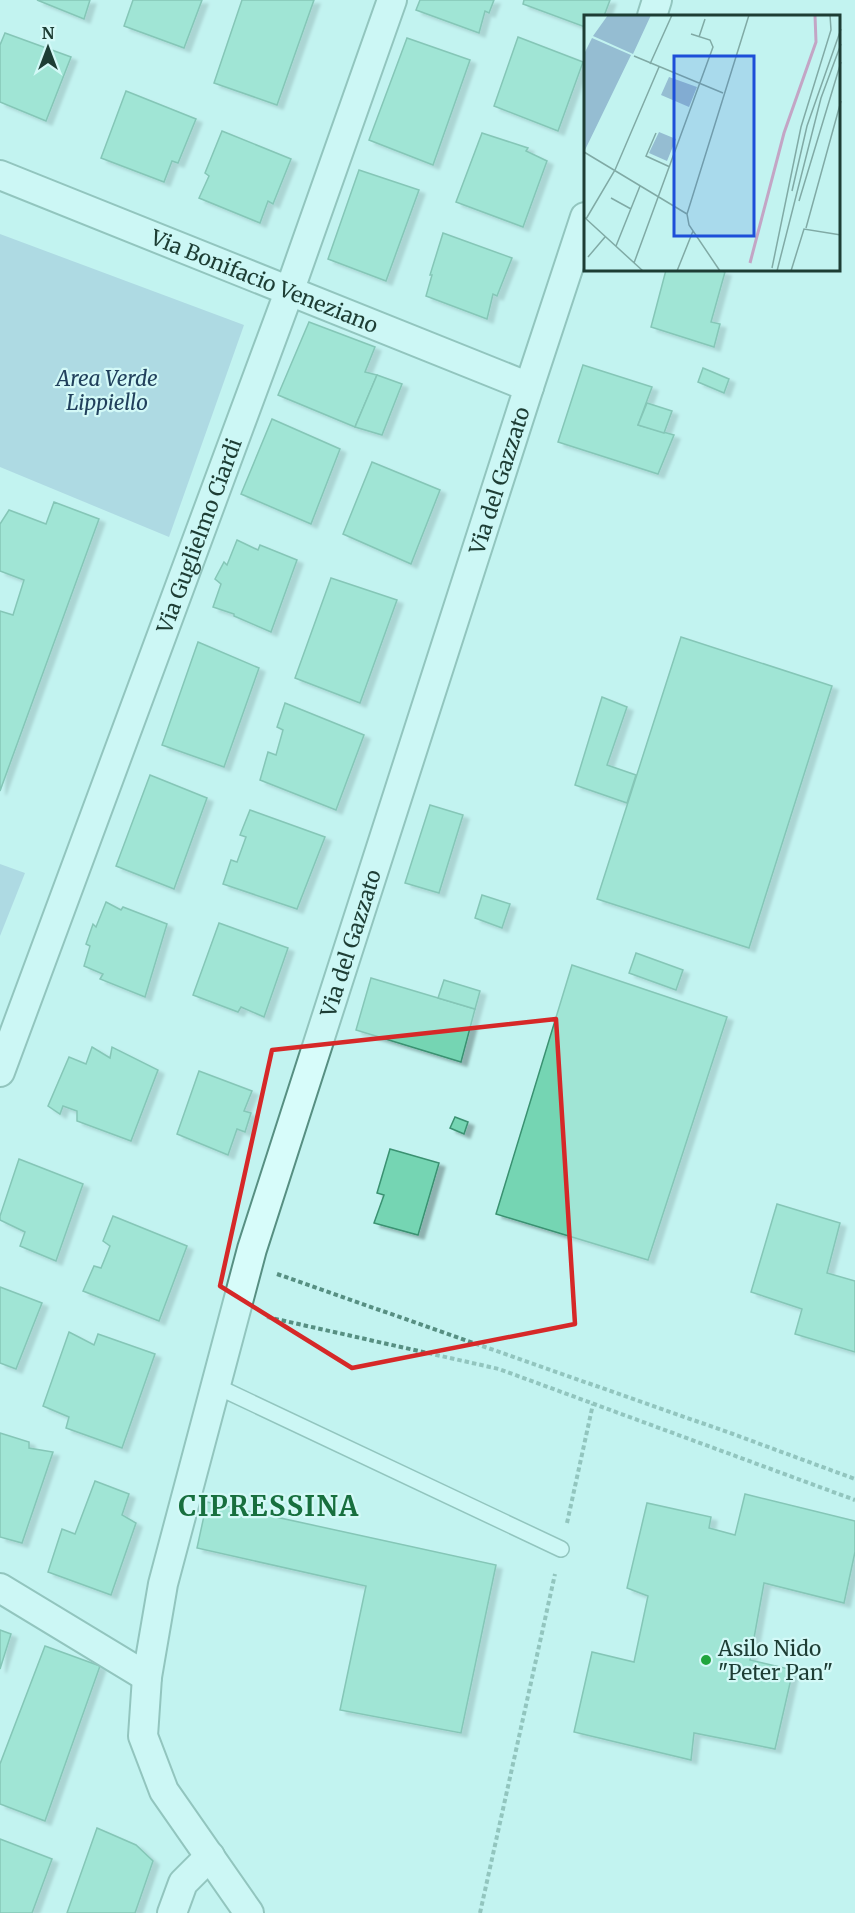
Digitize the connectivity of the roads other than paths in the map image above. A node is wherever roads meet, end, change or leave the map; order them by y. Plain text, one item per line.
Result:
1 (392, 0) edge
2 (657, 0) edge
3 (652, 15) edge
4 (0, 175) edge
5 (584, 220) edge
6 (289, 292) junction
7 (529, 387) junction
8 (0, 1072) edge
9 (216, 1386) junction
10 (561, 1550) road end
11 (0, 1588) edge
12 (147, 1677) junction
13 (210, 1856) junction
14 (172, 1913) edge
15 (249, 1913) edge

1 - 6 street, Via Guglielmo Ciardi
2 - 3 street
4 - 6 street, Via Bonifacio Veneziano
5 - 7 street, Via del Gazzato
6 - 7 street, Via Bonifacio Veneziano
6 - 8 street, Via Guglielmo Ciardi
7 - 9 street, Via del Gazzato
9 - 10 lane
9 - 12 street, Via del Gazzato
11 - 12 street
12 - 13 street, Via del Gazzato
13 - 14 street
13 - 15 street, Via del Gazzato

